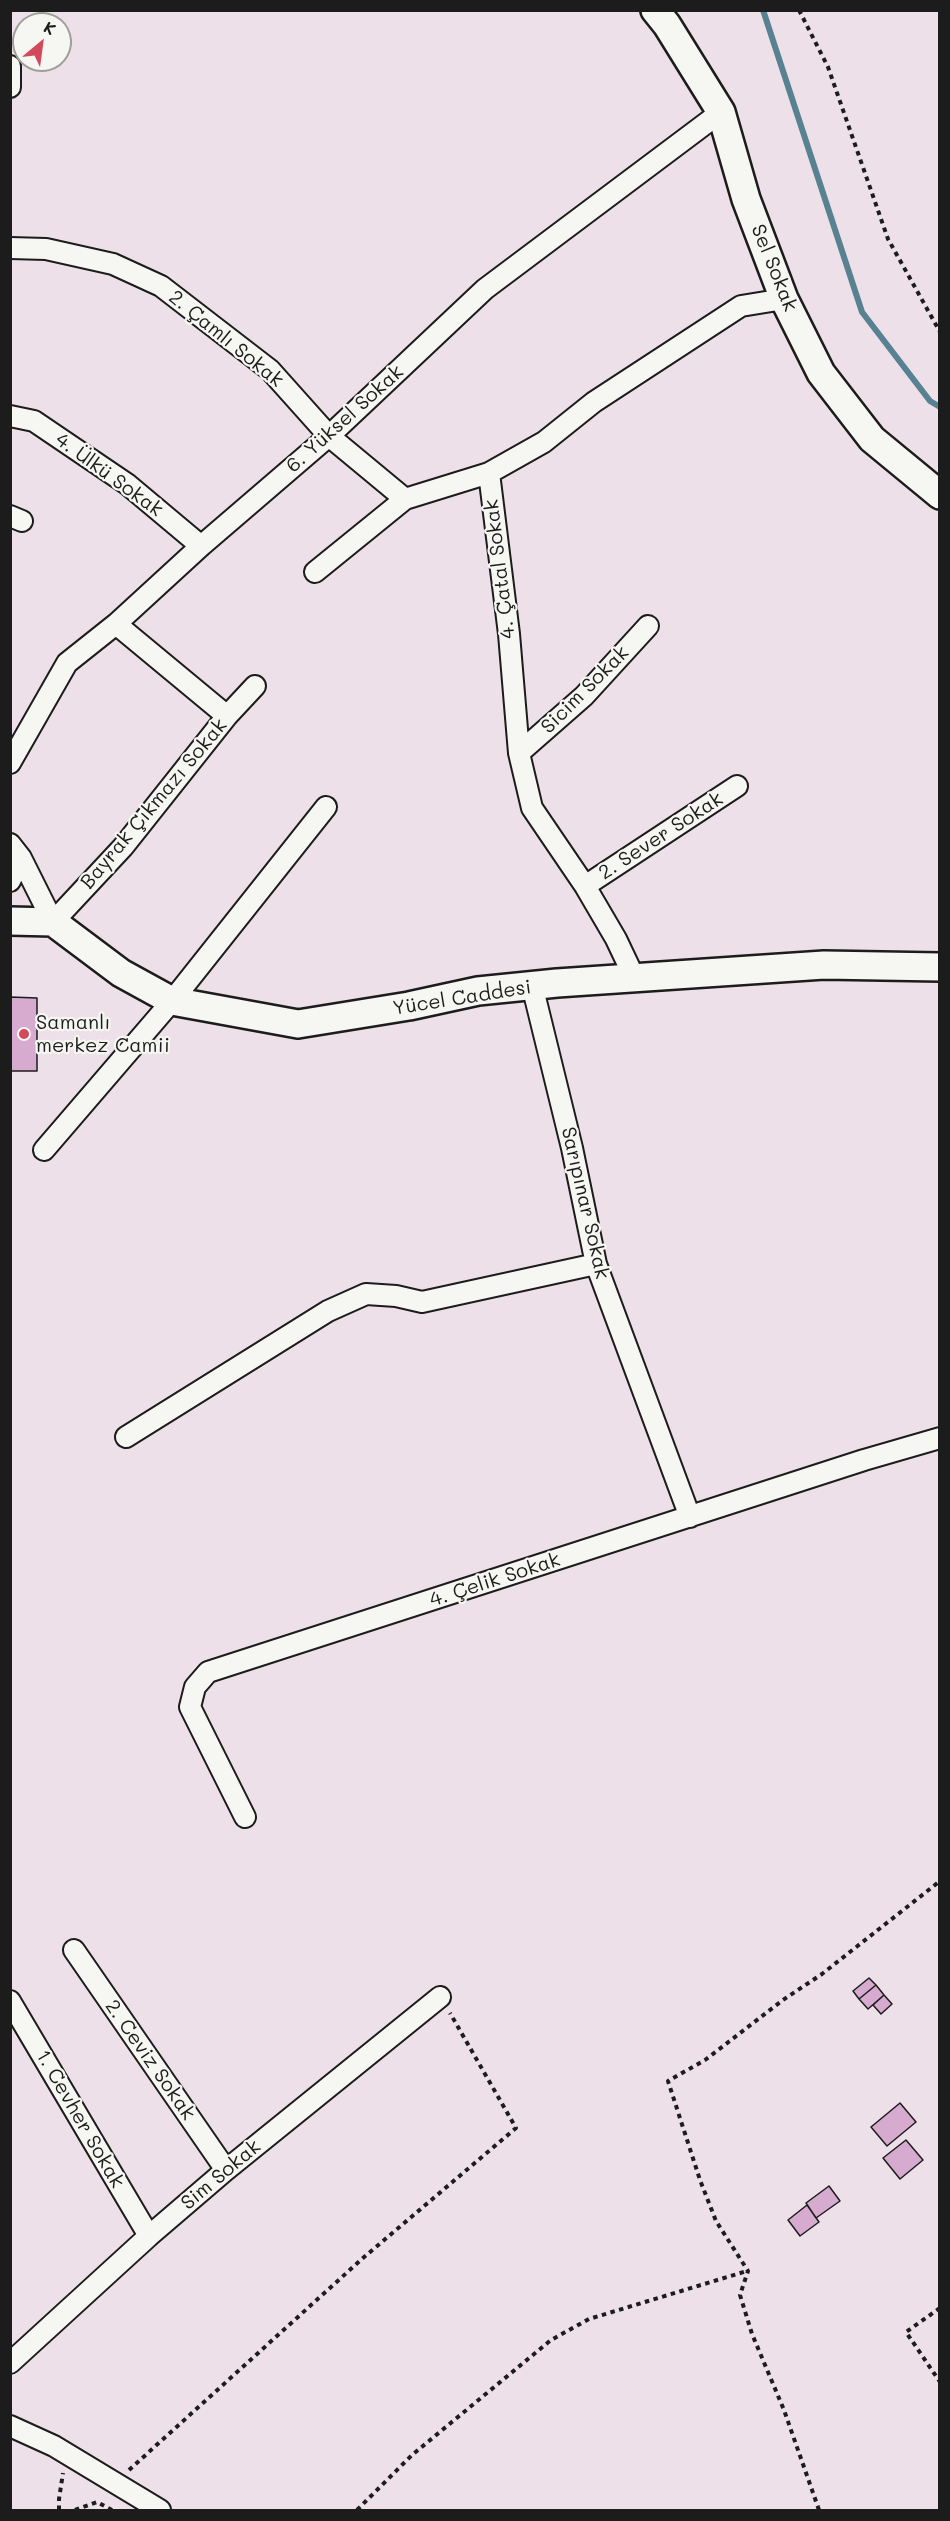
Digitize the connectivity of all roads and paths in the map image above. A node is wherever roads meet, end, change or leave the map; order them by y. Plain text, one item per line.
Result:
1 (655, 10) edge
2 (799, 10) edge
3 (10, 66) edge
4 (10, 87) edge
5 (721, 112) junction
6 (10, 248) edge
7 (784, 299) junction
8 (939, 332) edge
9 (10, 416) edge
10 (329, 436) junction
11 (489, 473) junction
12 (939, 495) edge
13 (405, 499) junction
14 (201, 546) junction
15 (315, 572) dead end
16 (116, 624) junction
17 (648, 626) dead end
18 (255, 686) dead end
19 (227, 716) junction
20 (519, 753) junction
21 (10, 763) edge
22 (737, 786) dead end
23 (326, 807) dead end
24 (16, 851) edge
25 (10, 881) edge
26 (585, 886) junction
27 (10, 921) edge
28 (53, 922) junction
29 (939, 967) edge
30 (634, 979) junction
31 (532, 986) junction
32 (172, 1001) junction
33 (44, 1150) dead end
34 (596, 1264) junction
35 (126, 1437) dead end
36 (939, 1438) edge
37 (690, 1517) junction
38 (245, 1818) dead end
39 (939, 1881) edge
40 (74, 1950) dead end
41 (440, 1997) joint
42 (14, 2014) edge
43 (226, 2170) junction
44 (149, 2236) junction
45 (748, 2271) junction
46 (939, 2308) edge
47 (10, 2363) edge
48 (939, 2382) edge
49 (10, 2426) edge
50 (70, 2455) junction
51 (115, 2483) junction
52 (59, 2511) edge
53 (75, 2511) edge
54 (112, 2511) edge
55 (160, 2511) edge
56 (357, 2511) edge
57 (819, 2511) edge

1 - 5 main road, Sel Sokak
2 - 8 path
3 - 4 street
5 - 7 main road, Sel Sokak
5 - 10 street, 6. Yüksel Sokak
6 - 10 street, 2. Çamlı Sokak
7 - 11 street, 4. Çatal Sokak
7 - 12 main road, Sel Sokak
9 - 14 street, 4. Ülkü Sokak
10 - 13 street, 2. Çamlı Sokak
10 - 14 street, 6. Yüksel Sokak
11 - 13 street
11 - 20 street, 4. Çatal Sokak
13 - 15 street
14 - 16 street, 6. Yüksel Sokak
16 - 19 street
16 - 21 street, 6. Yüksel Sokak
17 - 20 street, Sicim Sokak
18 - 19 street, Bayrak Çıkmazı Sokak
19 - 28 street, Bayrak Çıkmazı Sokak
20 - 26 street, 4. Çatal Sokak
22 - 26 street, 2. Sever Sokak
23 - 32 street
24 - 25 street
24 - 28 street
26 - 30 street, 4. Çatal Sokak
27 - 28 main road
28 - 32 main road, Yücel Caddesi
29 - 30 main road, Yücel Caddesi
30 - 31 main road, Yücel Caddesi
31 - 32 main road, Yücel Caddesi
31 - 34 street, Sarıpınar Sokak
32 - 33 street
34 - 35 street
34 - 37 street, Sarıpınar Sokak
36 - 37 street, 4. Çelik Sokak
37 - 38 street, 4. Çelik Sokak
39 - 45 path
40 - 43 street, 2. Ceviz Sokak
41 - 43 street, Sim Sokak
41 - 51 path
42 - 44 street, 1. Cevher Sokak
43 - 44 street, Sim Sokak
44 - 47 street, Sim Sokak
45 - 56 path
45 - 57 path
46 - 48 path
49 - 50 street
50 - 51 street
50 - 52 path
51 - 55 street
53 - 54 path

